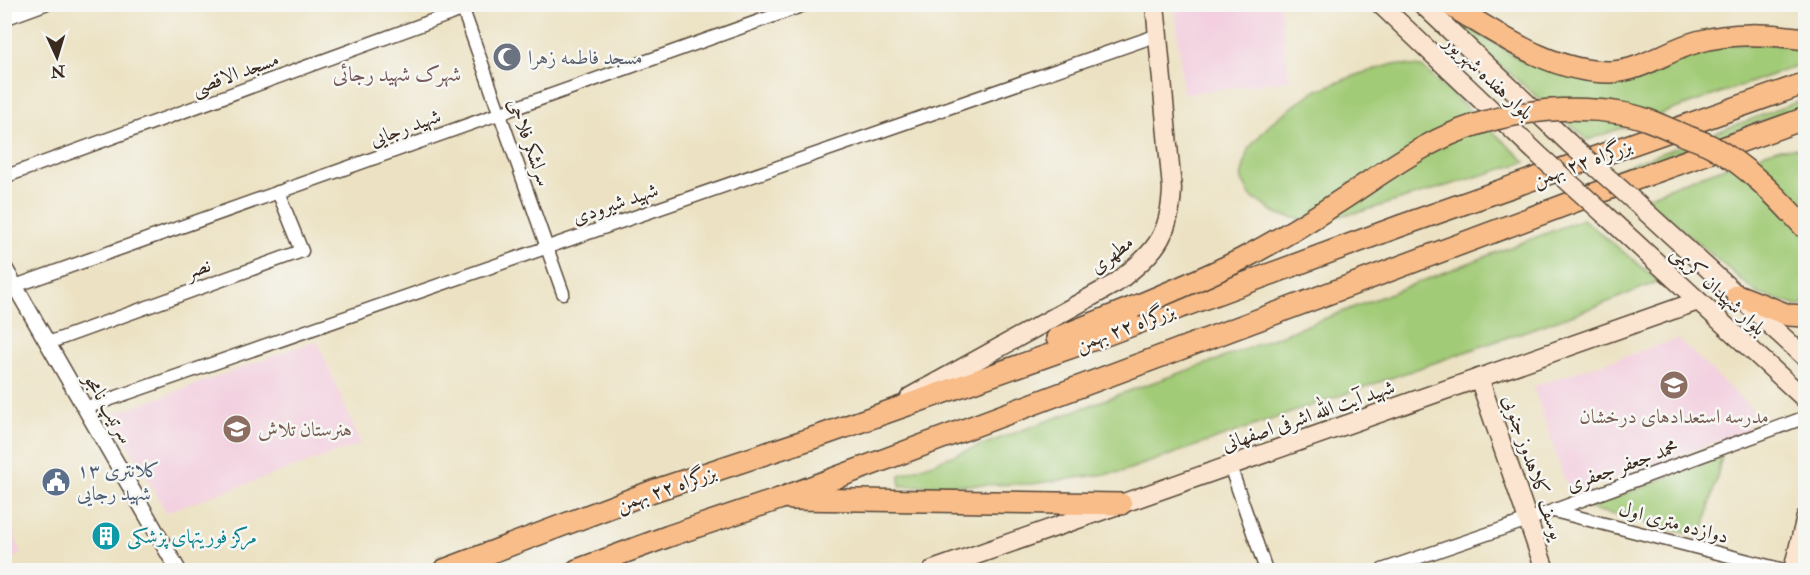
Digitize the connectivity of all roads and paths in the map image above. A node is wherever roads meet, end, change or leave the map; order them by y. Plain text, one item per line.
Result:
1 (45, 4) edge
2 (478, 4) edge
3 (807, 4) edge
4 (1155, 4) edge
5 (1380, 4) edge
6 (1422, 4) edge
7 (1453, 6) edge
8 (462, 7) edge
9 (4, 19) edge
10 (1158, 35) junction
11 (1806, 39) edge
12 (1806, 83) edge
13 (500, 114) junction
14 (1806, 118) edge
15 (1761, 134) junction
16 (1806, 135) edge
17 (4, 177) edge
18 (279, 192) junction
19 (1634, 201) joint
20 (1603, 213) joint
21 (1806, 229) edge
22 (547, 248) junction
23 (4, 267) edge
24 (15, 286) junction
25 (563, 293) dead end
26 (1737, 296) junction
27 (1698, 301) junction
28 (1806, 316) edge
29 (48, 344) junction
30 (1806, 358) edge
31 (1479, 378) junction
32 (910, 397) junction
33 (1806, 400) edge
34 (85, 408) junction
35 (1806, 417) edge
36 (789, 446) junction
37 (1230, 466) junction
38 (779, 499) junction
39 (1121, 504) junction
40 (1554, 511) junction
41 (1806, 517) edge
42 (1528, 520) junction
43 (945, 568) edge
44 (178, 570) edge
45 (444, 570) edge
46 (577, 570) edge
47 (1266, 570) edge
48 (1382, 570) edge
49 (1545, 570) edge
50 (1784, 570) edge
51 (1793, 570) edge

1 - 9 street
2 - 8 street, مسجد الاقصی
3 - 13 street, شهید رجایی
4 - 10 main road, مطهری
5 - 20 main road, بلوار هفده شهریور, bridge
6 - 19 main road, بلوار هفده شهریور, bridge
7 - 11 highway
8 - 13 street, سرلشکر فلاحی
8 - 17 street, مسجد الاقصی
10 - 22 street, شهید شیرودی
10 - 32 main road, مطهری
12 - 36 highway, بزرگراه ۲۲ بهمن
13 - 18 street, شهید رجایی
13 - 22 street, سرلشکر فلاحی
14 - 15 highway, بزرگراه ۲۲ بهمن
15 - 16 highway
15 - 38 highway, بزرگراه ۲۲ بهمن
18 - 24 street, شهید رجایی
18 - 29 street, نصر
19 - 26 main road, بلوار شهیدان کریمی
20 - 27 main road, بلوار شهیدان کریمی
21 - 32 highway, bridge
22 - 25 street, سرلشکر فلاحی
22 - 34 street, شهید شیرودی
23 - 24 street, سرتیپ نامجو
24 - 29 street, سرتیپ نامجو
26 - 28 highway
26 - 30 main road, بلوار شهیدان کریمی
27 - 31 main road, شهید آیت الله اشرفی اصفهانی
27 - 33 main road, بلوار شهیدان کریمی
29 - 34 street, سرتیپ نامجو
31 - 37 main road, شهید آیت الله اشرفی اصفهانی
31 - 42 main road, یوسف کلاهدوز جنوبی
32 - 36 highway
34 - 44 street, سرتیپ نامجو
35 - 40 street, محمد جعفر جعفری
36 - 45 highway, بزرگراه ۲۲ بهمن
37 - 39 main road, شهید آیت الله اشرفی اصفهانی
37 - 47 street
38 - 39 highway
38 - 46 highway, بزرگراه ۲۲ بهمن
39 - 43 main road, شهید آیت الله اشرفی اصفهانی
40 - 42 street, محمد جعفر جعفری
40 - 50 street, دوازده متری اول
41 - 51 main road
42 - 48 street, محمد جعفر جعفری
42 - 49 main road, یوسف کلاهدوز جنوبی

